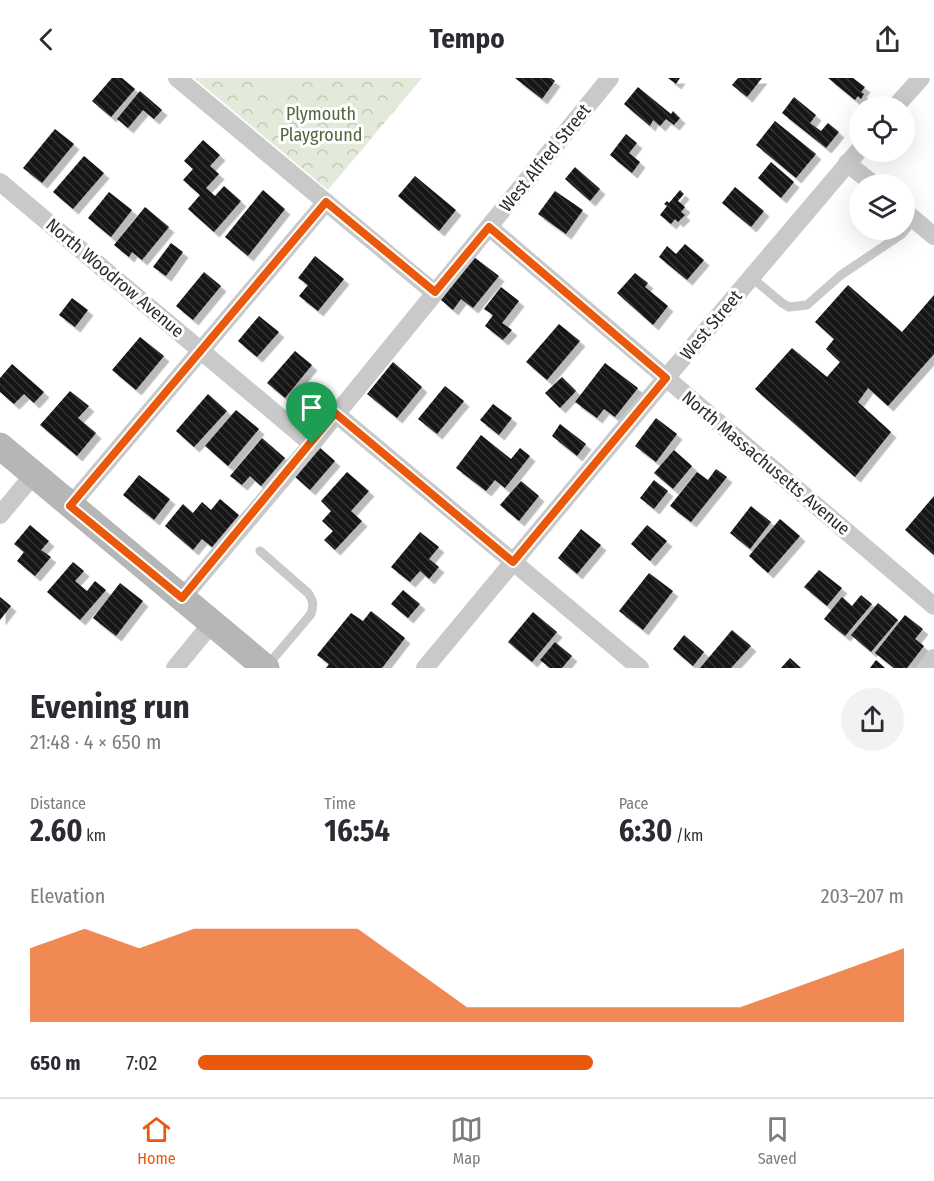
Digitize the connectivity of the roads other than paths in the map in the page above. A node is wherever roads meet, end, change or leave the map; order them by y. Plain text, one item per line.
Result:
1 (177, 78) edge
2 (610, 78) edge
3 (921, 78) edge
4 (905, 96) edge
5 (847, 163) joint
6 (861, 174) edge
7 (0, 182) edge
8 (326, 202) junction
9 (915, 220) edge
10 (489, 227) junction
11 (934, 236) edge
12 (893, 240) edge
13 (751, 277) junction
14 (435, 292) junction
15 (201, 350) junction
16 (666, 378) junction
17 (335, 413) junction
18 (312, 444) junction
19 (0, 446) edge
20 (34, 474) junction
21 (70, 506) junction
22 (0, 515) edge
23 (260, 551) dead end
24 (513, 562) junction
25 (182, 598) junction
26 (934, 606) edge
27 (212, 623) junction
28 (934, 658) edge
29 (175, 668) edge
30 (266, 668) edge
31 (425, 668) edge
32 (640, 668) edge
33 (926, 668) edge

1 - 8 street
2 - 10 street, West Alfred Street
3 - 4 street
5 - 6 street
5 - 13 street, West Street
7 - 15 street, North Woodrow Avenue
8 - 14 street
8 - 15 street
9 - 11 street
10 - 14 street, West Alfred Street
10 - 16 street, North Massachusetts Avenue
12 - 13 lane
13 - 16 street, West Street
14 - 17 street, West Alfred Street
15 - 18 street, North Woodrow Avenue
15 - 21 street
16 - 24 street, West Street
16 - 26 street, North Massachusetts Avenue
17 - 18 street, West Alfred Street
17 - 24 street
18 - 25 street, West Alfred Street
19 - 20 street
20 - 21 street
20 - 22 street
21 - 25 street
23 - 30 lane
24 - 31 street, West Street
24 - 32 street
25 - 27 street
27 - 29 street
27 - 30 street
28 - 33 street

